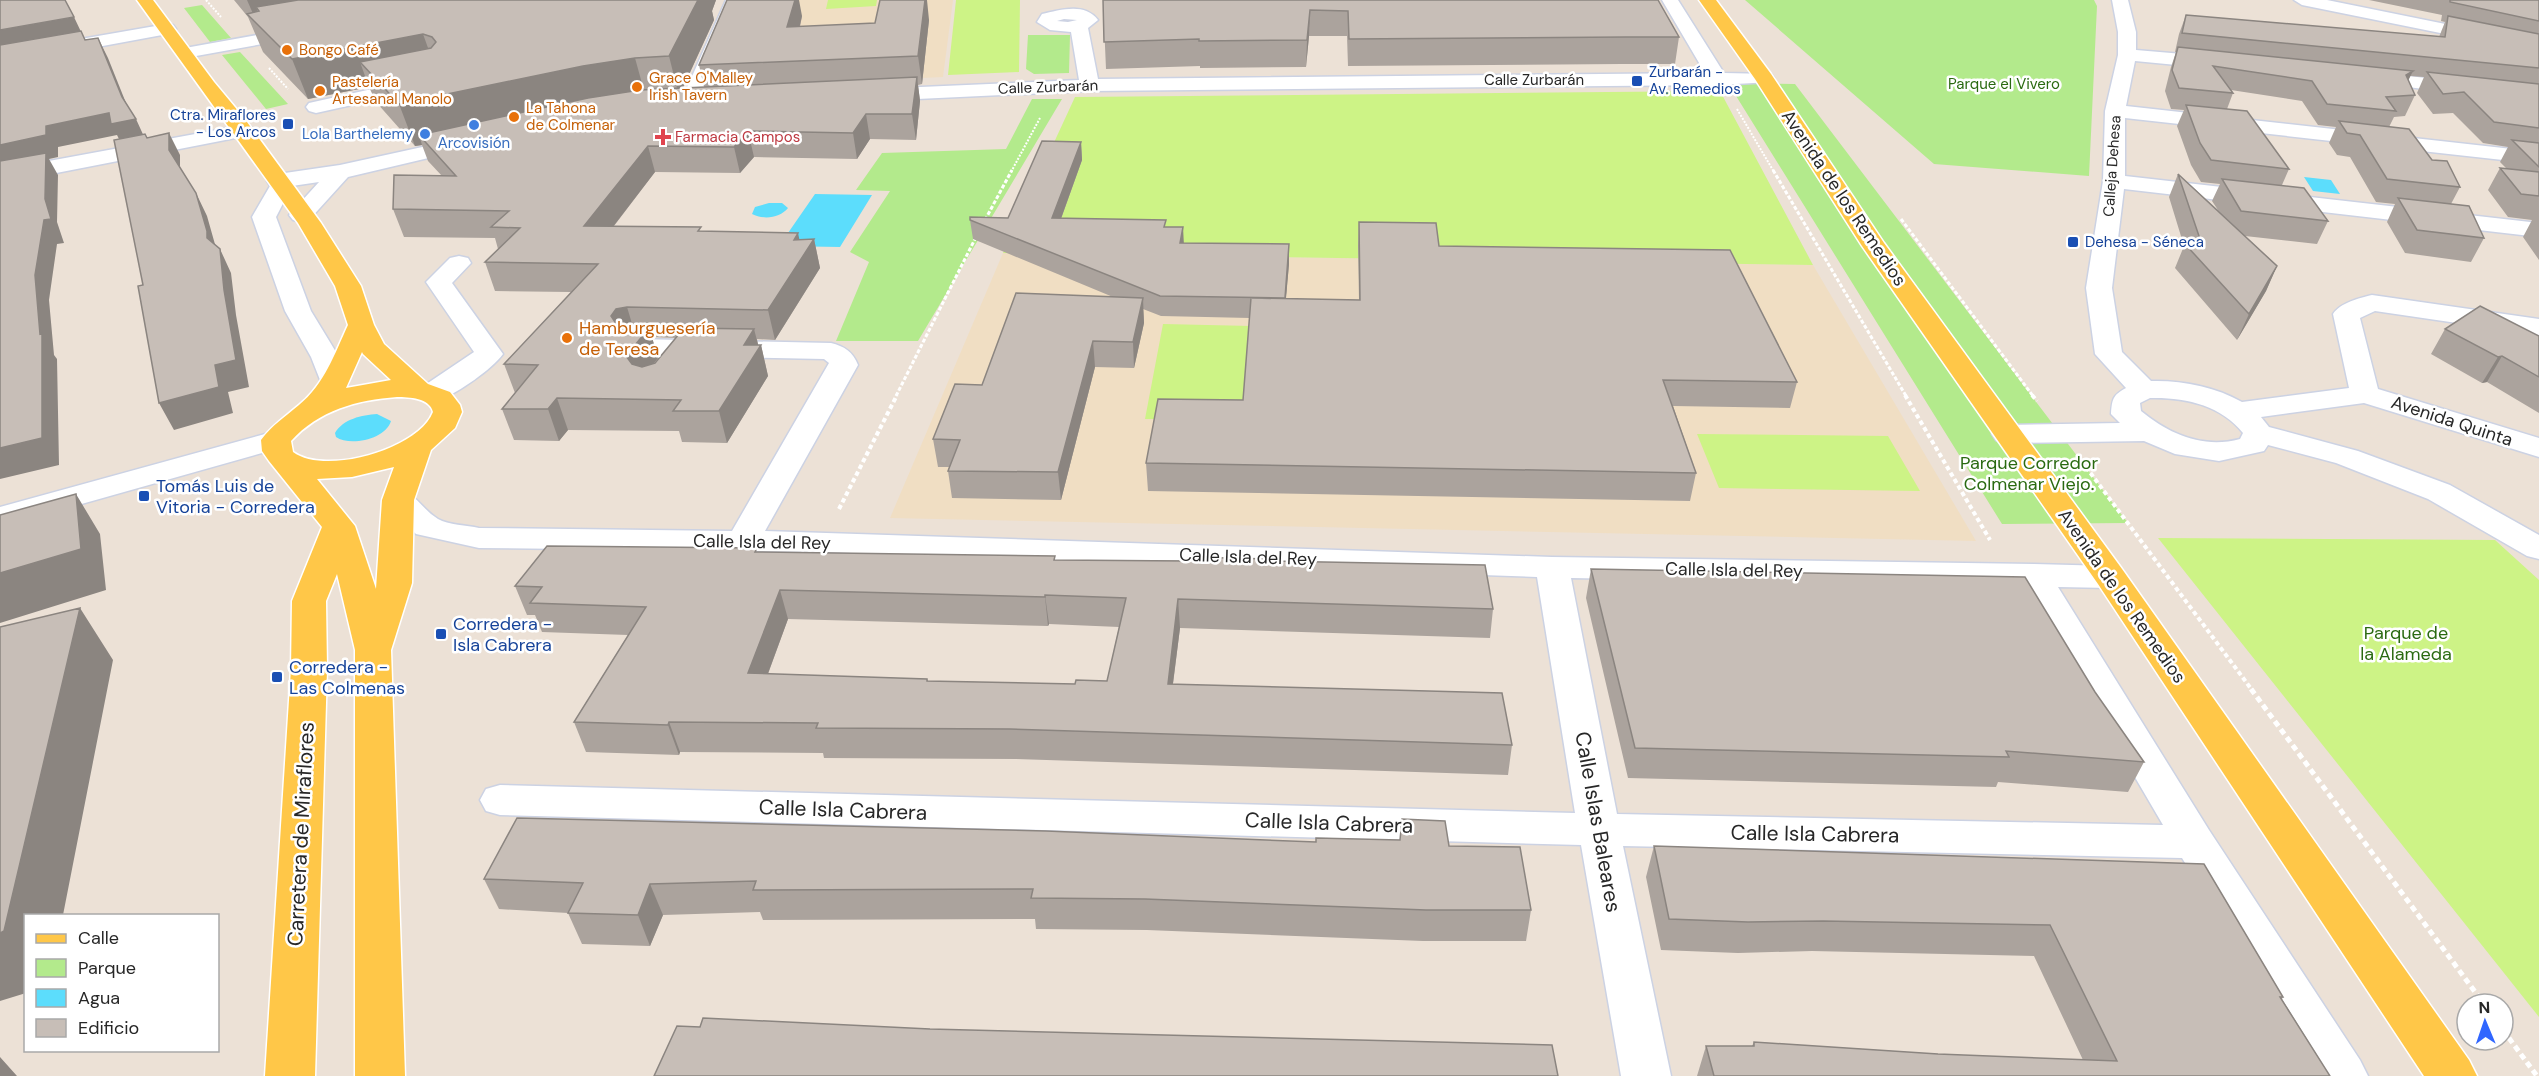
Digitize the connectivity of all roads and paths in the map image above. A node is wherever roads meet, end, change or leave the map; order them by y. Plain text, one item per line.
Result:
1 (145, 0) edge
2 (734, 0) edge
3 (1670, 0) edge
4 (1707, 0) edge
5 (2120, 0) edge
6 (2302, 0) edge
7 (1079, 13) edge
8 (167, 29) junction
9 (314, 29) edge
10 (2539, 48) edge
11 (185, 53) junction
12 (2127, 55) junction
13 (0, 59) edge
14 (2235, 65) edge
15 (2342, 75) edge
16 (1764, 78) junction
17 (1718, 79) junction
18 (1686, 80) junction
19 (438, 81) edge
20 (1089, 85) junction
21 (1057, 87) junction
22 (853, 96) edge
23 (2539, 96) edge
24 (709, 102) edge
25 (686, 104) junction
26 (665, 105) edge
27 (316, 107) dead end
28 (2115, 111) junction
29 (244, 131) junction
30 (482, 140) edge
31 (2539, 159) edge
32 (340, 172) junction
33 (0, 177) edge
34 (2114, 181) junction
35 (280, 183) junction
36 (1900, 218) dead end
37 (305, 219) junction
38 (2539, 230) edge
39 (459, 262) dead end
40 (361, 325) junction
41 (2539, 327) edge
42 (636, 347) edge
43 (683, 348) junction
44 (664, 371) edge
45 (334, 384) junction
46 (2144, 390) junction
47 (424, 391) junction
48 (2365, 394) junction
49 (311, 410) junction
50 (2248, 422) junction
51 (2145, 432) junction
52 (2062, 433) junction
53 (2007, 434) junction
54 (417, 446) junction
55 (2539, 448) edge
56 (283, 453) junction
57 (398, 500) junction
58 (0, 518) edge
59 (339, 526) junction
60 (742, 542) junction
61 (823, 542) junction
62 (2539, 549) edge
63 (1552, 567) junction
64 (2022, 574) junction
65 (2110, 577) junction
66 (373, 650) junction
67 (500, 800) dead end
68 (1599, 830) junction
69 (2194, 842) junction
70 (2475, 992) edge
71 (2515, 1046) edge
72 (290, 1076) edge
73 (380, 1076) edge
74 (1646, 1076) edge
75 (2343, 1076) edge
76 (2452, 1076) edge
77 (2537, 1076) edge

1 - 8 main road
2 - 25 street
3 - 17 street
4 - 16 main road, Avenida de los Remedios
5 - 12 street, Calleja Dehesa
6 - 10 street
7 - 20 street
8 - 11 main road
8 - 13 street
9 - 11 street
11 - 29 main road
12 - 14 street
12 - 28 street, Calleja Dehesa
15 - 23 street
16 - 17 street, Calle Zurbarán
16 - 53 main road, Avenida de los Remedios
17 - 18 street, Calle Zurbarán
18 - 20 street, Calle Zurbarán
18 - 64 path
19 - 27 street
20 - 21 street, Calle Zurbarán
21 - 22 street, Calle Zurbarán
21 - 61 path
24 - 25 street
25 - 26 street
28 - 31 street
28 - 34 street, Calleja Dehesa
29 - 33 street
29 - 35 main road
30 - 32 street
32 - 35 street
32 - 37 street
34 - 38 street
34 - 46 street, Calleja Dehesa
35 - 37 main road
35 - 45 street
36 - 52 path
37 - 40 main road
39 - 47 street
40 - 45 main road
40 - 47 main road
41 - 48 street
42 - 43 street
43 - 44 street
43 - 60 street
45 - 49 main road
46 - 50 street
46 - 51 street
47 - 49 main road
47 - 54 main road
48 - 50 street
48 - 55 street, Avenida Quinta
49 - 56 main road
50 - 51 street
50 - 62 street
51 - 52 street
52 - 53 street
52 - 70 path
53 - 65 main road, Avenida de los Remedios
54 - 56 main road
54 - 57 main road
56 - 58 street
56 - 59 main road
57 - 60 street, Calle Isla del Rey
57 - 66 main road
59 - 66 main road
59 - 72 main road, Carretera de Miraflores
60 - 61 street, Calle Isla del Rey
61 - 63 street, Calle Isla del Rey
63 - 64 street, Calle Isla del Rey
63 - 68 street, Calle Islas Baleares
64 - 65 street, Calle Isla del Rey
64 - 69 street
65 - 76 main road, Avenida de los Remedios
66 - 73 main road
67 - 68 street, Calle Isla Cabrera
68 - 69 street, Calle Isla Cabrera
68 - 74 street, Calle Islas Baleares
69 - 75 street
71 - 77 path

